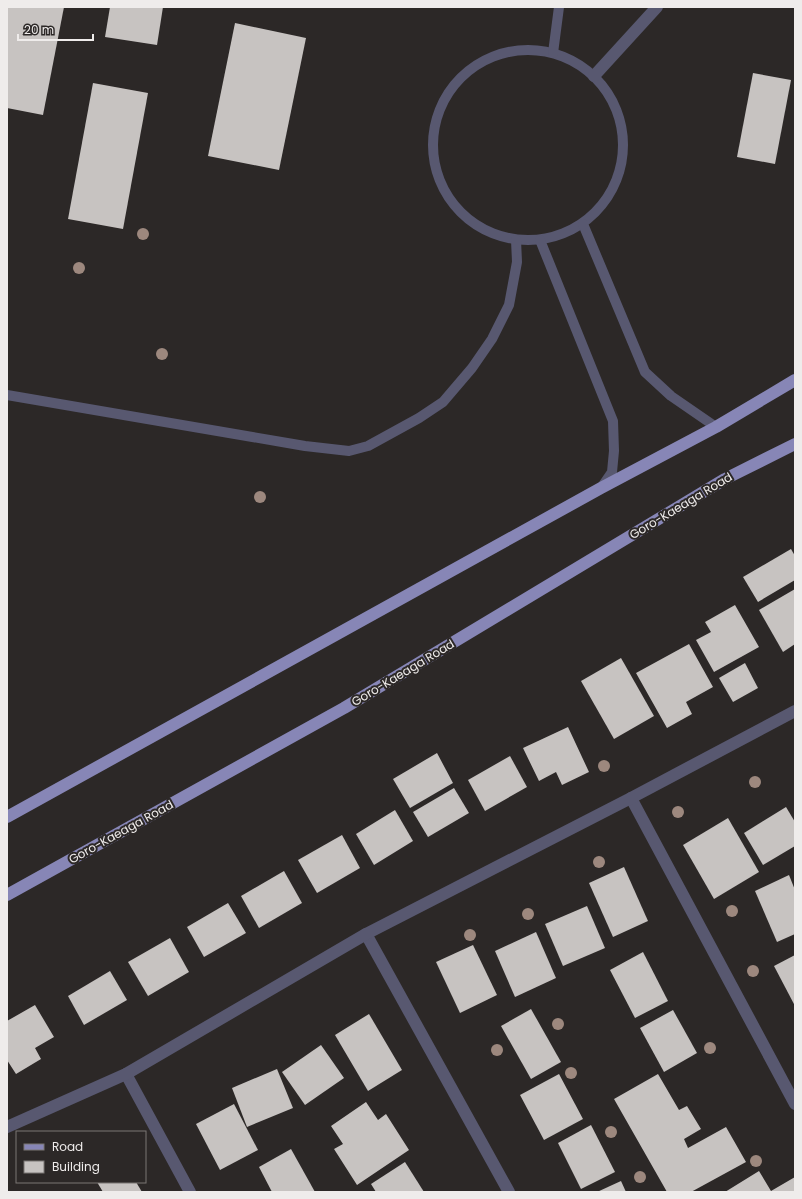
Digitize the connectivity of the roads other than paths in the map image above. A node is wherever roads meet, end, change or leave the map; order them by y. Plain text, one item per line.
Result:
1 (559, 7) edge
2 (657, 7) edge
3 (552, 53) junction
4 (594, 76) junction
5 (583, 224) junction
6 (516, 240) junction
7 (540, 240) junction
8 (795, 380) edge
9 (7, 395) edge
10 (716, 427) junction
11 (795, 444) edge
12 (601, 488) junction
13 (795, 711) edge
14 (631, 798) junction
15 (7, 817) edge
16 (7, 895) edge
17 (366, 934) junction
18 (126, 1074) junction
19 (795, 1104) edge
20 (7, 1127) edge
21 (190, 1192) edge
22 (509, 1192) edge

1 - 3 lane
2 - 4 street
3 - 4 lane
3 - 6 lane
4 - 5 lane
5 - 7 lane
5 - 10 lane
6 - 7 lane
6 - 9 lane
7 - 12 lane
8 - 10 main road
10 - 12 main road
11 - 16 main road, Goro-Kaeaga Road
12 - 15 main road
13 - 14 street
14 - 17 street
14 - 19 street
17 - 18 street
17 - 22 street
18 - 20 street
18 - 21 street

